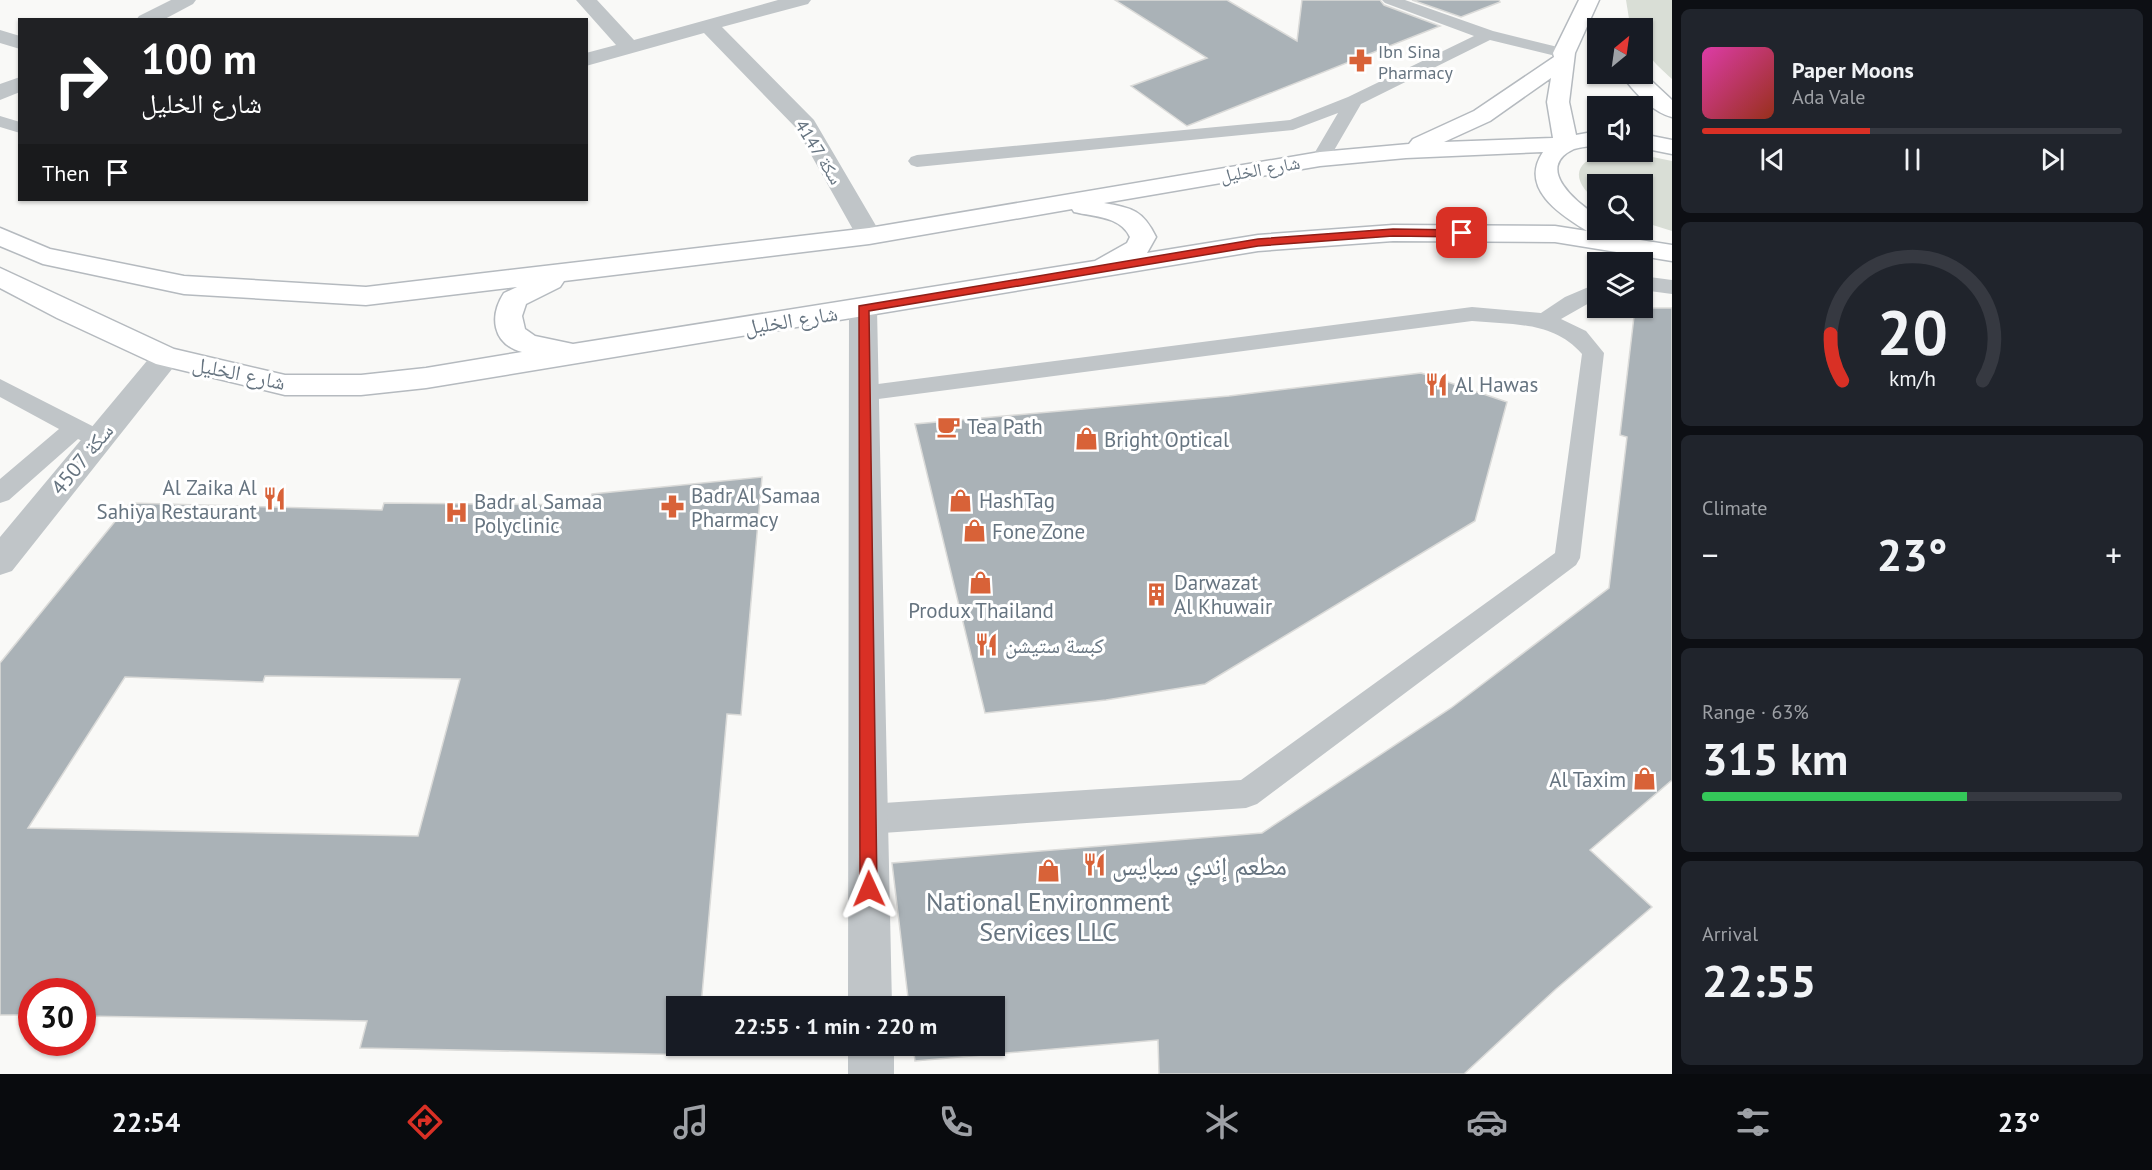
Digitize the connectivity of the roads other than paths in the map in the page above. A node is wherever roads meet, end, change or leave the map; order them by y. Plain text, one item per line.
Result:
1 (186, 0) edge
2 (586, 0) edge
3 (801, 0) edge
4 (1390, 0) edge
5 (1592, 6) edge
6 (155, 18) edge
7 (708, 25) junction
8 (1488, 35) junction
9 (0, 36) edge
10 (18, 42) edge
11 (630, 48) junction
12 (1565, 56) junction
13 (588, 59) edge
14 (18, 84) edge
15 (1642, 84) edge
16 (0, 93) edge
17 (1354, 101) junction
18 (1672, 110) edge
19 (0, 121) edge
20 (18, 127) edge
21 (1587, 140) edge
22 (1653, 143) edge
23 (1566, 144) junction
24 (1672, 147) edge
25 (1406, 151) junction
26 (1320, 159) junction
27 (917, 161) dead end
28 (1050, 205) junction
29 (1587, 221) edge
30 (869, 236) junction
31 (0, 237) edge
32 (1626, 240) edge
33 (1669, 252) edge
34 (1094, 270) junction
35 (578, 271) junction
36 (0, 277) edge
37 (1653, 284) edge
38 (1672, 287) edge
39 (1587, 295) edge
40 (863, 309) junction
41 (1545, 320) junction
42 (577, 353) junction
43 (166, 357) junction
44 (0, 387) edge
45 (863, 393) junction
46 (87, 433) junction
47 (0, 493) edge
48 (0, 561) edge
49 (868, 819) junction
50 (870, 996) edge
51 (871, 1056) edge
52 (871, 1074) edge

1 - 6 street
2 - 11 street
3 - 7 street
4 - 8 lane
5 - 12 street
7 - 11 street
7 - 30 street, سكة 4147
8 - 12 lane
8 - 17 lane
9 - 10 street
11 - 13 street
12 - 23 street
12 - 25 street
14 - 16 street
15 - 18 street
17 - 26 lane
17 - 27 lane
19 - 20 lane
21 - 23 street, شارع الخليل
22 - 24 street
23 - 25 street, شارع الخليل
23 - 29 street
25 - 26 street, شارع الخليل
26 - 28 street, شارع الخليل
28 - 30 street, شارع الخليل
28 - 34 street
30 - 35 street, شارع الخليل
31 - 35 street, شارع الخليل
32 - 33 street
33 - 34 street, شارع الخليل
34 - 40 street, شارع الخليل
35 - 42 street
36 - 43 street, شارع الخليل
37 - 38 lane
39 - 41 lane
40 - 42 street, شارع الخليل
40 - 45 street
41 - 45 lane
41 - 49 lane
42 - 43 street, شارع الخليل
43 - 46 street, سكة 4507
44 - 46 lane
45 - 49 street
46 - 47 lane
46 - 48 street, سكة 4507
49 - 50 street
51 - 52 street

